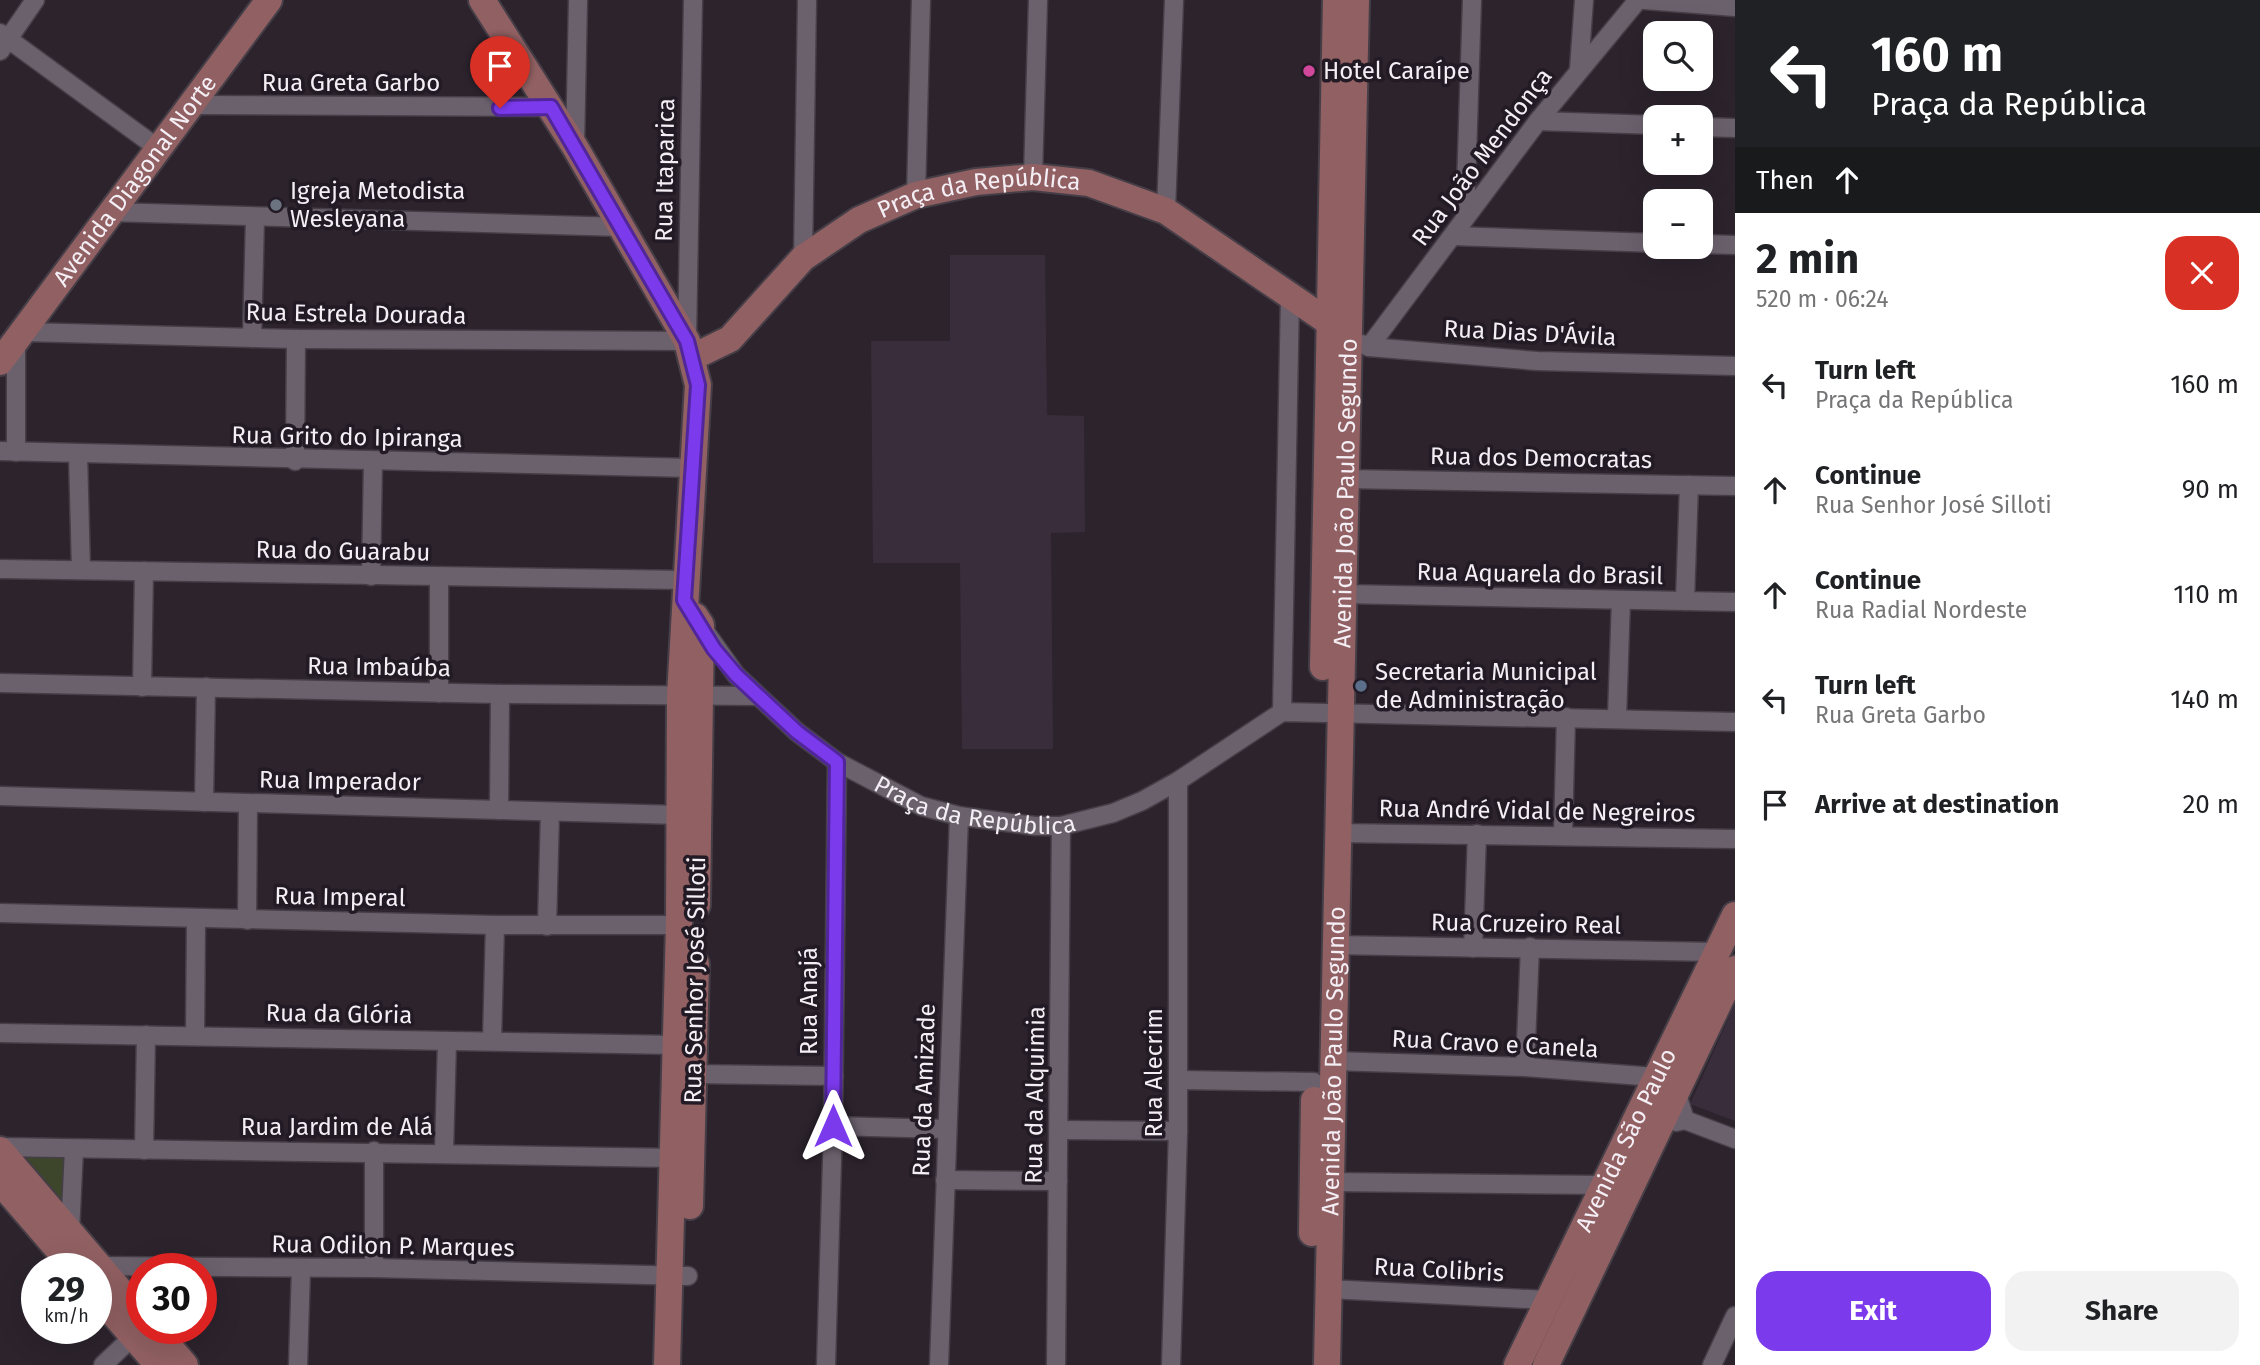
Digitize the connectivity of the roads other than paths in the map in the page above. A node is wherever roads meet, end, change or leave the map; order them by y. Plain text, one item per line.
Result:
1 (35, 0) edge
2 (269, 0) edge
3 (482, 0) edge
4 (578, 0) edge
5 (693, 0) edge
6 (807, 0) edge
7 (921, 0) edge
8 (1038, 0) edge
9 (1174, 0) edge
10 (1336, 0) edge
11 (1356, 0) edge
12 (1472, 0) edge
13 (1584, 0) edge
14 (1638, 0) edge
15 (1644, 0) edge
16 (1735, 7) edge
17 (3, 42) edge
18 (1579, 69) junction
19 (192, 105) junction
20 (551, 107) junction
21 (1538, 121) junction
22 (1643, 125) edge
23 (1713, 127) edge
24 (1735, 128) edge
25 (575, 147) junction
26 (159, 149) junction
27 (1033, 177) junction
28 (916, 195) junction
29 (1166, 211) junction
30 (110, 212) junction
31 (256, 218) junction
32 (1465, 218) junction
33 (623, 228) junction
34 (1452, 236) junction
35 (1643, 243) edge
36 (1713, 244) edge
37 (1735, 245) edge
38 (803, 258) junction
39 (1290, 296) junction
40 (1349, 336) junction
41 (252, 338) junction
42 (296, 339) junction
43 (13, 345) edge
44 (690, 349) junction
45 (1735, 366) edge
46 (8, 452) edge
47 (78, 454) junction
48 (295, 461) junction
49 (373, 462) junction
50 (692, 467) junction
51 (1346, 480) junction
52 (1689, 485) junction
53 (1735, 486) edge
54 (0, 569) edge
55 (81, 570) junction
56 (144, 571) junction
57 (371, 576) junction
58 (439, 578) junction
59 (684, 590) junction
60 (1344, 594) junction
61 (1621, 600) junction
62 (1685, 601) junction
63 (1735, 602) edge
64 (701, 625) junction
65 (0, 683) edge
66 (142, 687) junction
67 (205, 687) junction
68 (439, 693) junction
69 (500, 694) junction
70 (690, 696) junction
71 (757, 696) junction
72 (1282, 712) junction
73 (1331, 712) junction
74 (1566, 717) junction
75 (1617, 717) junction
76 (1735, 722) edge
77 (837, 762) junction
78 (1178, 781) junction
79 (0, 796) edge
80 (204, 802) junction
81 (248, 804) junction
82 (499, 810) junction
83 (550, 812) junction
84 (679, 815) junction
85 (959, 816) junction
86 (1061, 826) junction
87 (1337, 833) junction
88 (1476, 834) junction
89 (1563, 834) junction
90 (1735, 839) edge
91 (0, 913) edge
92 (1735, 915) edge
93 (196, 919) junction
94 (247, 920) junction
95 (495, 925) junction
96 (679, 925) junction
97 (547, 926) junction
98 (1335, 945) junction
99 (1530, 947) junction
100 (1473, 948) junction
101 (1726, 961) edge
102 (0, 1033) edge
103 (146, 1035) junction
104 (195, 1035) junction
105 (447, 1041) junction
106 (492, 1041) junction
107 (676, 1045) junction
108 (1332, 1061) junction
109 (1525, 1067) junction
110 (694, 1074) junction
111 (834, 1076) junction
112 (1655, 1077) junction
113 (1179, 1080) junction
114 (1314, 1082) junction
115 (1677, 1094) junction
116 (1638, 1113) junction
117 (1674, 1122) junction
118 (833, 1126) junction
119 (946, 1129) junction
120 (1060, 1130) junction
121 (1178, 1131) junction
122 (1735, 1139) edge
123 (0, 1149) edge
124 (74, 1149) junction
125 (144, 1150) junction
126 (374, 1151) junction
127 (444, 1152) junction
128 (673, 1158) junction
129 (945, 1180) junction
130 (1058, 1181) junction
131 (0, 1182) edge
132 (1331, 1182) junction
133 (1602, 1185) junction
134 (70, 1233) junction
135 (71, 1253) edge
136 (79, 1253) edge
137 (112, 1268) edge
138 (374, 1268) junction
139 (300, 1269) junction
140 (679, 1276) junction
141 (1328, 1289) junction
142 (112, 1295) edge
143 (1547, 1300) junction
144 (126, 1309) edge
145 (1735, 1316) edge
146 (126, 1343) edge
147 (150, 1344) edge
148 (162, 1344) edge
149 (103, 1365) edge
150 (158, 1365) edge
151 (185, 1365) edge
152 (298, 1365) edge
153 (667, 1365) edge
154 (685, 1365) edge
155 (826, 1365) edge
156 (939, 1365) edge
157 (1056, 1365) edge
158 (1171, 1365) edge
159 (1309, 1365) edge
160 (1327, 1365) edge
161 (1517, 1365) edge
162 (1546, 1365) edge
163 (1713, 1365) edge

1 - 17 street
2 - 19 street, Avenida Diagonal Norte
3 - 20 street, Rua Senhor José Silloti
4 - 25 street
5 - 44 street, Rua Itaparica
6 - 38 street
7 - 28 street
8 - 27 street
9 - 29 street
10 - 40 street, Avenida João Paulo Segundo
11 - 40 street, Avenida João Paulo Segundo
12 - 32 street
13 - 18 street
14 - 18 street, Rua João Mendonça
15 - 16 street
17 - 26 street
18 - 21 street, Rua João Mendonça
19 - 20 street, Rua Greta Garbo
19 - 26 street, Avenida Diagonal Norte
20 - 25 street, Rua Senhor José Silloti
21 - 22 street
21 - 32 street, Rua João Mendonça
23 - 24 street
25 - 33 street, Rua Senhor José Silloti
26 - 30 street, Avenida Diagonal Norte
27 - 28 street, Praça da República
27 - 29 street, Praça da República
28 - 38 street, Praça da República
29 - 39 street, Praça da República
30 - 31 street
30 - 43 street, Avenida Diagonal Norte
31 - 33 street
31 - 41 street
32 - 34 street, Rua João Mendonça
33 - 44 street, Rua Senhor José Silloti
34 - 35 street
34 - 40 street, Rua João Mendonça
36 - 37 street
38 - 44 street, Praça da República
39 - 40 street, Praça da República
39 - 72 street
40 - 45 street, Rua Dias D'Ávila
40 - 51 street, Avenida João Paulo Segundo
40 - 73 street, Avenida João Paulo Segundo
41 - 42 street, Rua Estrela Dourada
41 - 43 street, Rua Estrela Dourada
42 - 44 street, Rua Estrela Dourada
42 - 48 street
43 - 46 street
44 - 50 street, Rua Senhor José Silloti
46 - 47 street, Rua Grito do Ipiranga
47 - 48 street, Rua Grito do Ipiranga
47 - 55 street
48 - 49 street, Rua Grito do Ipiranga
49 - 50 street, Rua Grito do Ipiranga
49 - 57 street
50 - 59 street, Rua Senhor José Silloti
51 - 52 street, Rua dos Democratas
51 - 60 street, Avenida João Paulo Segundo
52 - 53 street, Rua dos Democratas
52 - 62 street
54 - 55 street, Rua do Guarabu
55 - 56 street, Rua do Guarabu
56 - 57 street, Rua do Guarabu
56 - 66 street
57 - 58 street, Rua do Guarabu
58 - 59 street, Rua do Guarabu
58 - 68 street
59 - 64 street
59 - 70 street, Rua Senhor José Silloti
60 - 61 street, Rua Aquarela do Brasil
60 - 73 street, Avenida João Paulo Segundo
61 - 62 street, Rua Aquarela do Brasil
61 - 75 street
62 - 63 street, Rua Aquarela do Brasil
64 - 70 street, Rua Senhor José Silloti
64 - 71 street, Praça da República
65 - 66 street, Rua Imbaúba
66 - 67 street, Rua Imbaúba
67 - 68 street, Rua Imbaúba
67 - 80 street
68 - 69 street, Rua Imbaúba
69 - 70 street, Rua Imbaúba
69 - 82 street
70 - 71 street, Rua Imbaúba
70 - 84 street, Rua Senhor José Silloti
70 - 110 street, Rua Senhor José Silloti
71 - 77 street, Praça da República
72 - 73 street
72 - 78 street, Praça da República
73 - 74 street
73 - 87 street, Avenida João Paulo Segundo
73 - 114 street, Avenida João Paulo Segundo
74 - 75 street
74 - 89 street
75 - 76 street
77 - 85 street, Praça da República
77 - 111 street, Rua Anajá
78 - 86 street, Praça da República
78 - 113 street, Rua Alecrim
79 - 80 street, Rua Imperador
80 - 81 street, Rua Imperador
81 - 82 street, Rua Imperador
81 - 94 street
82 - 83 street, Rua Imperador
83 - 84 street, Rua Imperador
83 - 97 street
84 - 96 street, Rua Senhor José Silloti
85 - 86 street, Praça da República
85 - 119 street, Rua da Amizade
86 - 120 street, Rua da Alquimia
87 - 88 street, Rua André Vidal de Negreiros
87 - 98 street, Avenida João Paulo Segundo
88 - 89 street, Rua André Vidal de Negreiros
88 - 100 street
89 - 90 street, Rua André Vidal de Negreiros
91 - 93 street, Rua Imperal
92 - 101 street, Avenida São Paulo
93 - 94 street, Rua Imperal
93 - 104 street
94 - 95 street, Rua Imperal
95 - 97 street, Rua Imperal
95 - 106 street
96 - 97 street, Rua Imperal
96 - 107 street, Rua Senhor José Silloti
98 - 100 street, Rua Cruzeiro Real
98 - 108 street, Avenida João Paulo Segundo
99 - 100 street, Rua Cruzeiro Real
99 - 101 street, Rua Cruzeiro Real
99 - 109 street
101 - 112 street, Avenida São Paulo
101 - 115 street, Avenida São Paulo
102 - 103 street, Rua da Glória
103 - 104 street, Rua da Glória
103 - 125 street
104 - 105 street, Rua da Glória
105 - 106 street, Rua da Glória
105 - 127 street
106 - 107 street, Rua da Glória
107 - 128 street, Rua Senhor José Silloti
108 - 109 street, Rua Cravo e Canela
108 - 132 street, Avenida João Paulo Segundo
109 - 112 street, Rua Cravo e Canela
110 - 111 street
110 - 140 street, Rua Senhor José Silloti
111 - 118 street, Rua Anajá
112 - 115 street
112 - 116 street, Avenida São Paulo
113 - 114 street
113 - 121 street, Rua Alecrim
114 - 159 street, Avenida João Paulo Segundo
115 - 117 street, Avenida São Paulo
116 - 117 street
116 - 133 street, Avenida São Paulo
117 - 122 street
117 - 162 street, Avenida São Paulo
118 - 119 street
118 - 155 street, Rua Anajá
119 - 129 street, Rua da Amizade
120 - 121 street
120 - 130 street, Rua da Alquimia
121 - 158 street, Rua Alecrim
123 - 124 street, Rua Jardim de Alá
123 - 134 street
124 - 125 street, Rua Jardim de Alá
124 - 134 street
125 - 126 street, Rua Jardim de Alá
126 - 127 street, Rua Jardim de Alá
126 - 138 street
127 - 128 street, Rua Jardim de Alá
128 - 140 street, Rua Senhor José Silloti
129 - 130 street
129 - 156 street, Rua da Amizade
130 - 157 street, Rua da Alquimia
131 - 135 street
132 - 133 street
132 - 141 street, Avenida João Paulo Segundo
133 - 143 street, Avenida São Paulo
134 - 136 street
137 - 139 street, Rua Odilon P. Marques
138 - 139 street, Rua Odilon P. Marques
138 - 140 street, Rua Odilon P. Marques
139 - 152 street
140 - 153 street, Rua Senhor José Silloti
140 - 154 street, Rua Senhor José Silloti
141 - 143 street, Rua Colibris
141 - 160 street, Avenida João Paulo Segundo
142 - 144 street
143 - 161 street, Avenida São Paulo
145 - 163 street
146 - 149 street
147 - 150 street
148 - 151 street

